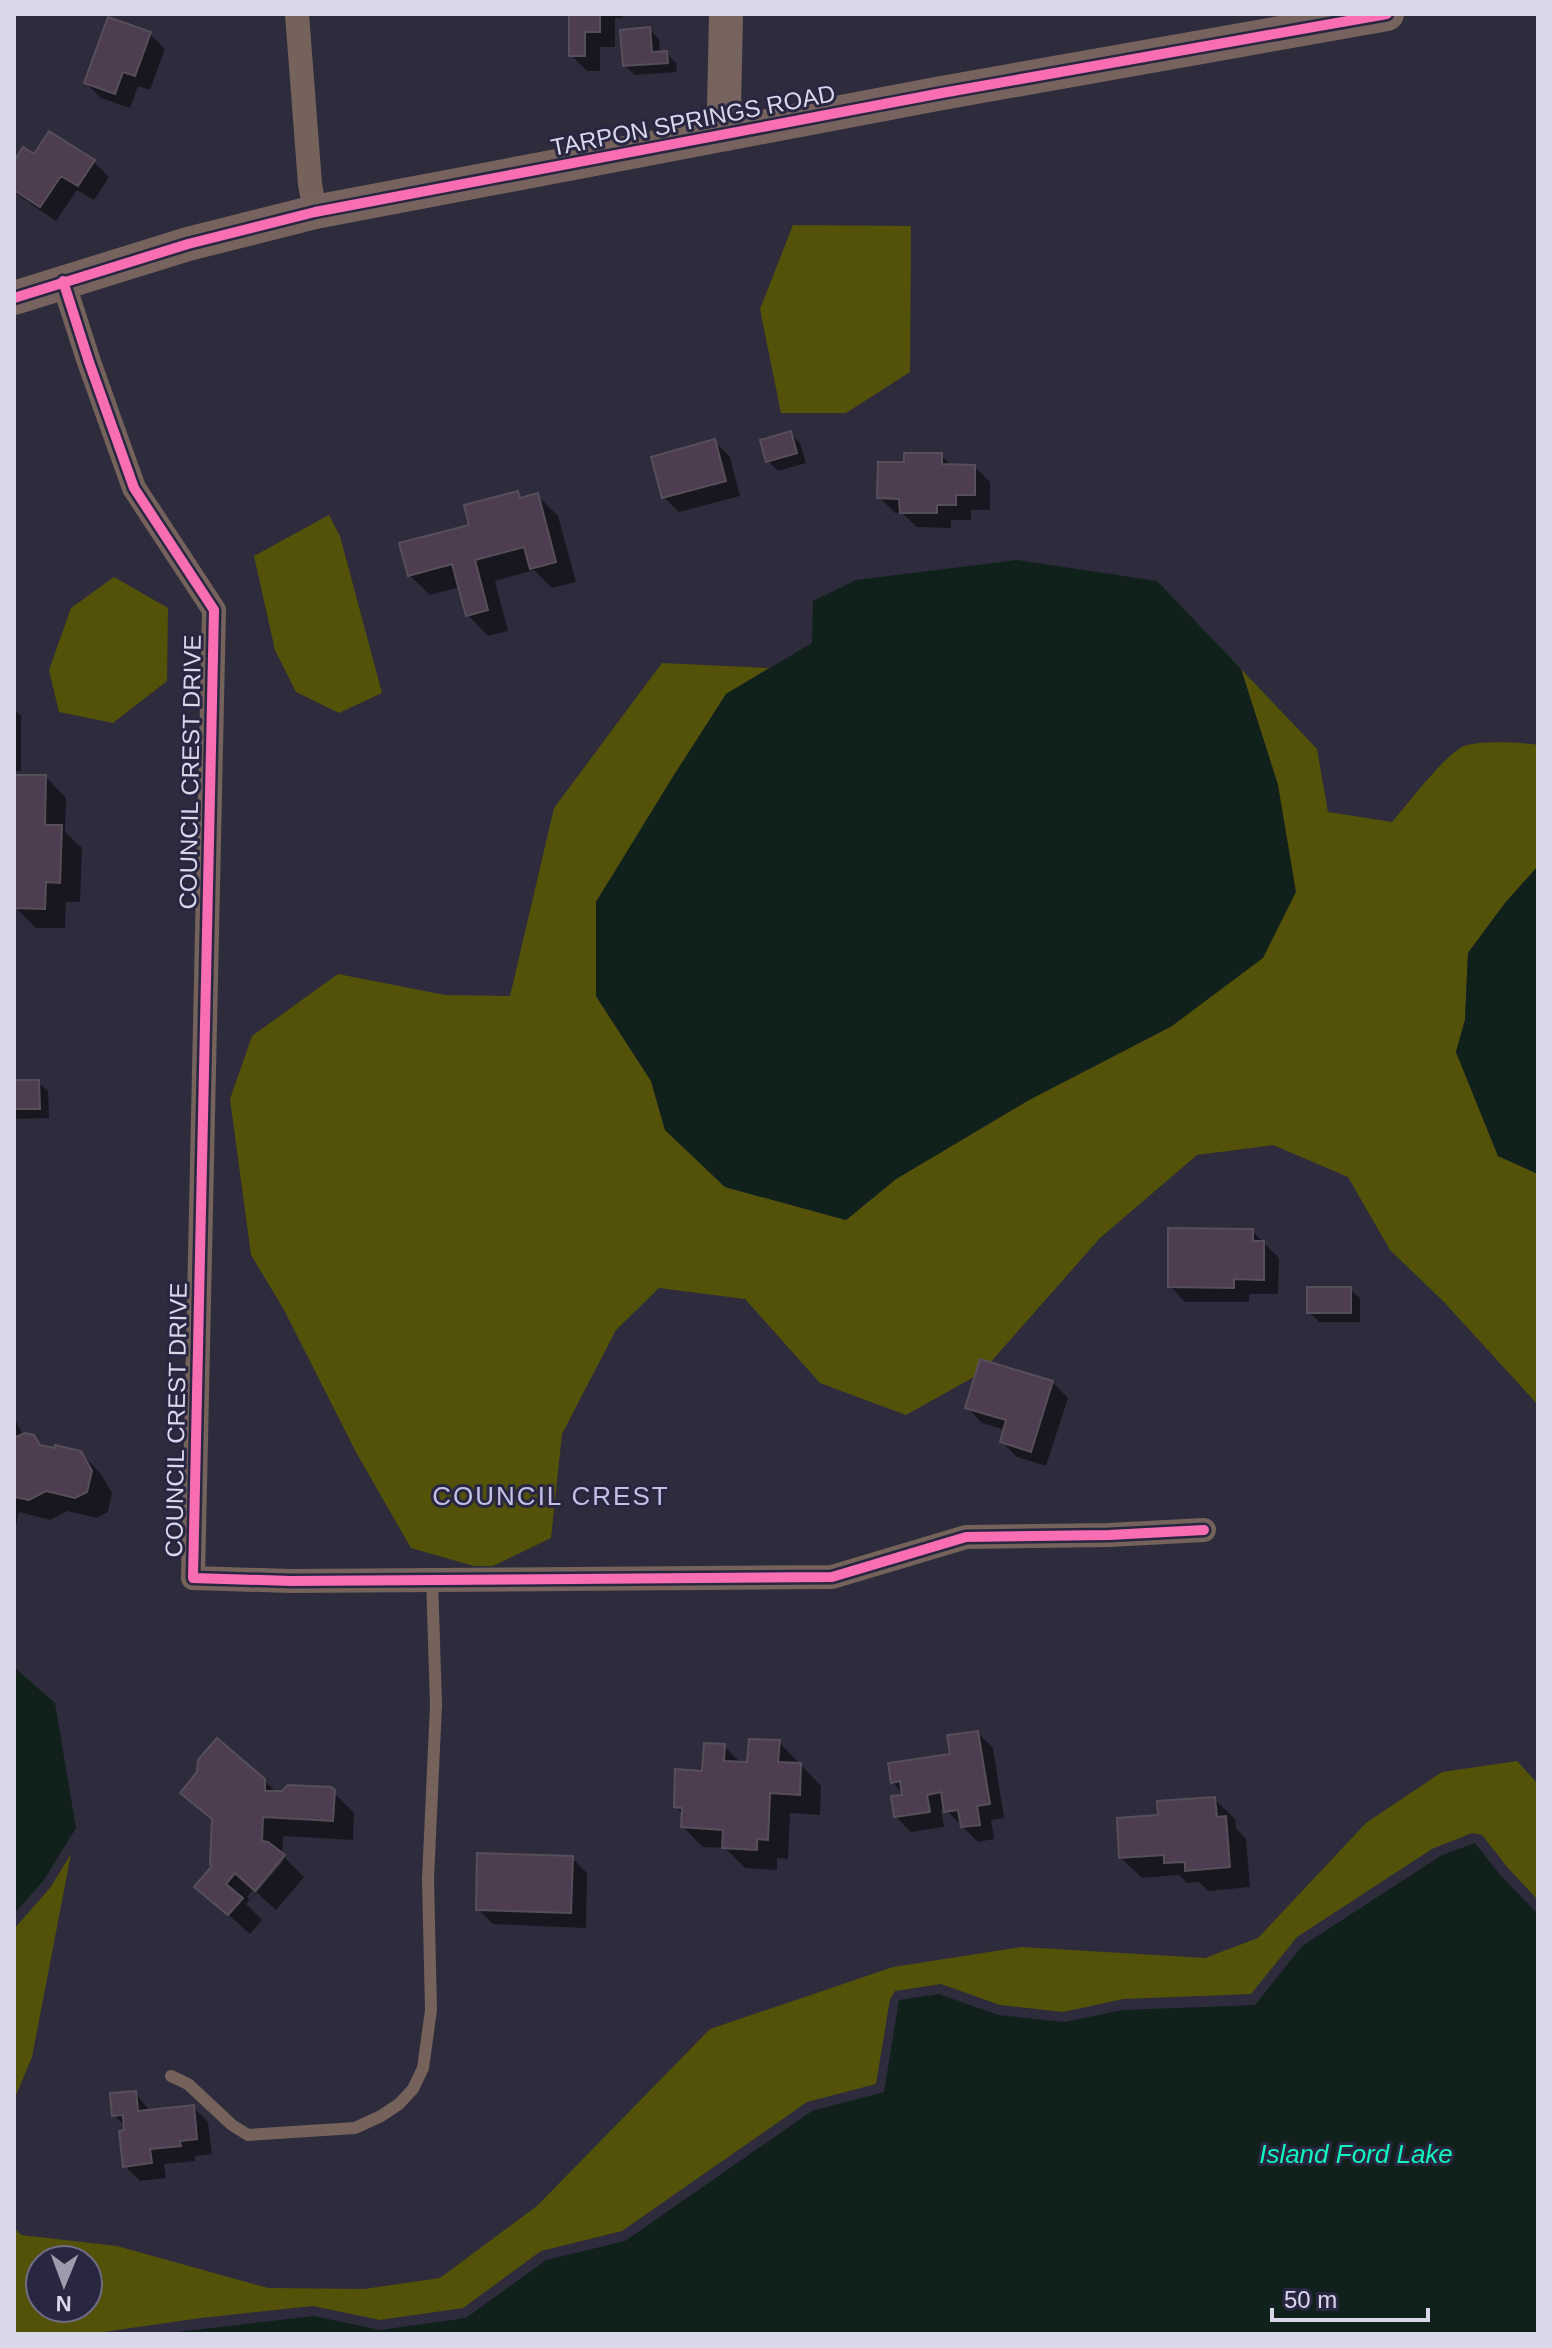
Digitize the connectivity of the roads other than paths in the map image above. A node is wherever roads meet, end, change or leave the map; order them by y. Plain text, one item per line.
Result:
1 (297, 14) edge
2 (726, 14) edge
3 (1387, 14) edge
4 (727, 134) junction
5 (315, 212) junction
6 (63, 281) junction
7 (14, 298) edge
8 (1204, 1530) dead end
9 (432, 1578) junction
10 (171, 2076) dead end

1 - 5 street
2 - 4 main road
3 - 4 main road, TARPON SPRINGS ROAD
4 - 5 main road, TARPON SPRINGS ROAD
5 - 6 main road, TARPON SPRINGS ROAD
6 - 7 main road, TARPON SPRINGS ROAD
6 - 9 street, COUNCIL CREST DRIVE
8 - 9 street, COUNCIL CREST DRIVE
9 - 10 lane

